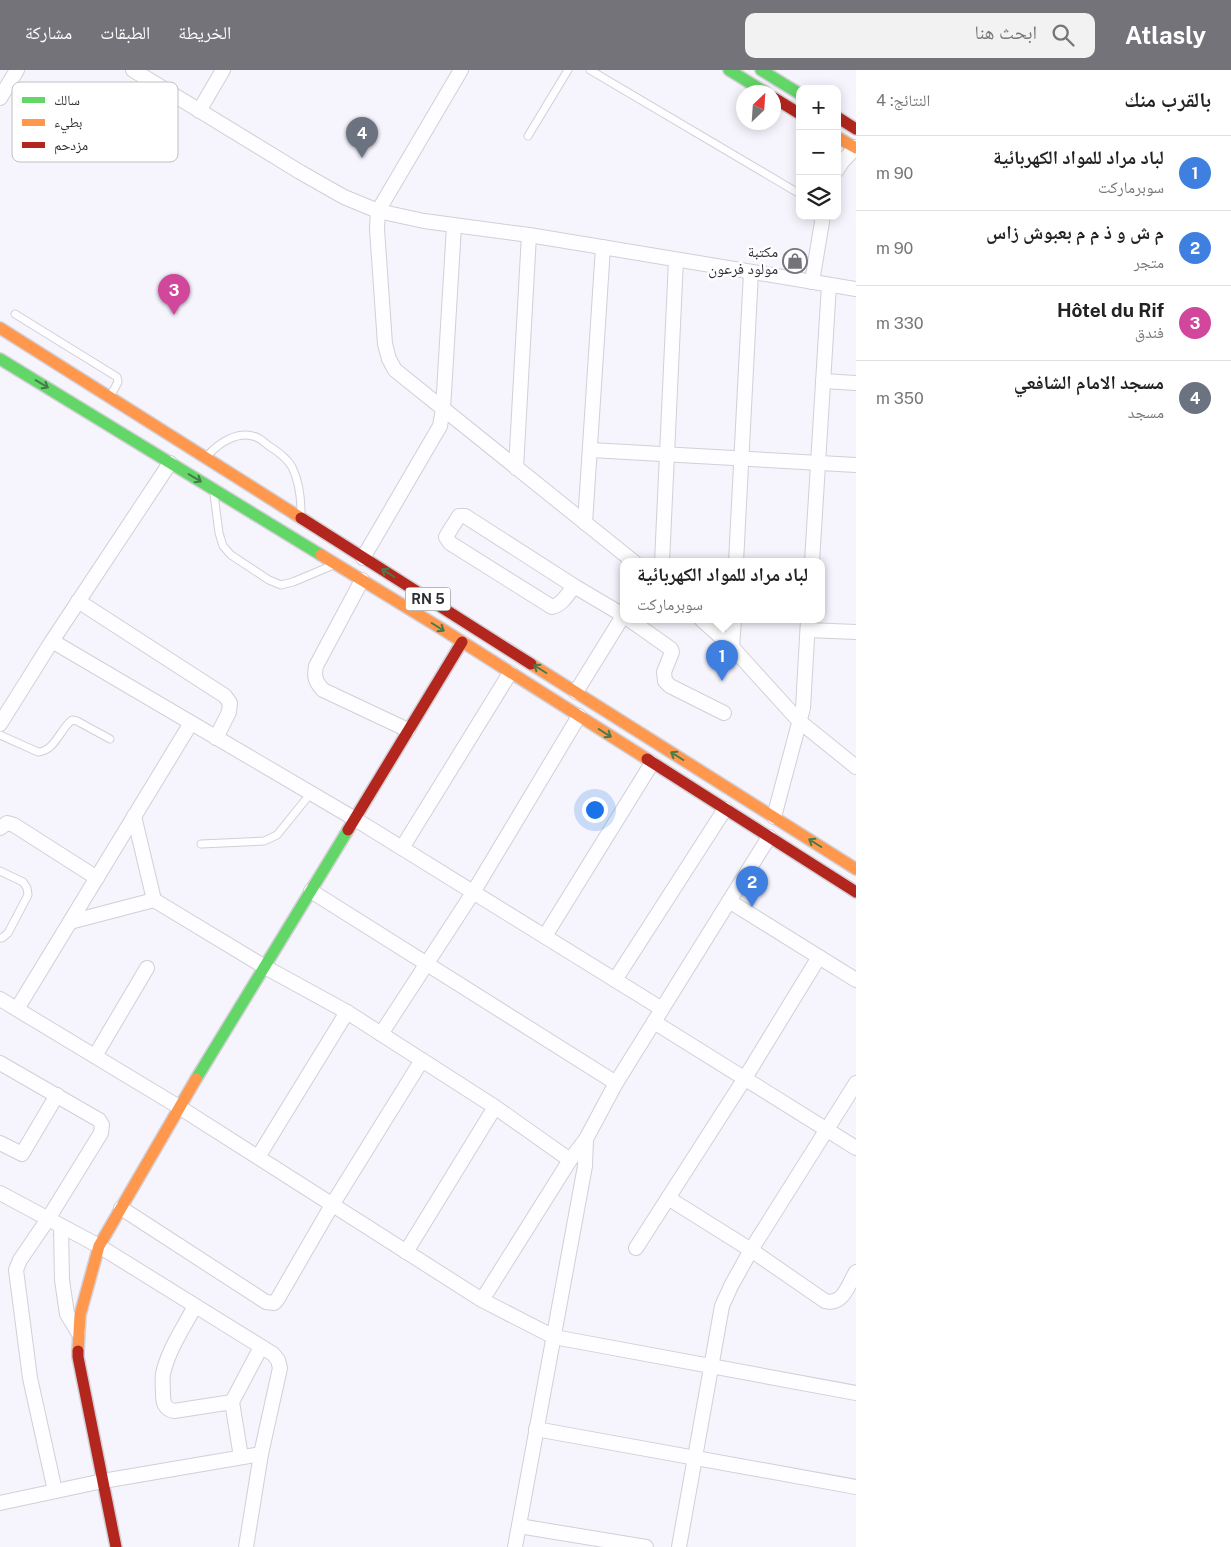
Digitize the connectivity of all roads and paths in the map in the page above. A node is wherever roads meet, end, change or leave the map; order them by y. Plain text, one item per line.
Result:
1 (17, 70) edge
2 (133, 70) edge
3 (224, 70) edge
4 (461, 70) edge
5 (568, 70) edge
6 (590, 70) edge
7 (729, 70) edge
8 (762, 70) edge
9 (153, 82) edge
10 (754, 85) edge
11 (796, 91) edge
12 (178, 97) edge
13 (0, 98) edge
14 (781, 102) edge
15 (199, 110) junction
16 (796, 112) edge
17 (841, 120) edge
18 (856, 129) edge
19 (528, 136) dead end
20 (841, 139) edge
21 (856, 148) edge
22 (841, 164) edge
23 (796, 192) edge
24 (378, 211) junction
25 (822, 220) edge
26 (454, 226) junction
27 (529, 235) junction
28 (603, 247) junction
29 (676, 260) junction
30 (751, 272) junction
31 (812, 282) junction
32 (829, 285) junction
33 (856, 289) edge
34 (15, 314) dead end
35 (0, 328) edge
36 (0, 359) edge
37 (823, 380) junction
38 (856, 383) edge
39 (110, 397) junction
40 (442, 409) junction
41 (591, 450) junction
42 (666, 454) junction
43 (205, 458) junction
44 (741, 458) junction
45 (170, 463) junction
46 (818, 463) junction
47 (856, 465) edge
48 (516, 468) junction
49 (214, 489) junction
50 (301, 518) junction
51 (585, 523) junction
52 (363, 558) junction
53 (629, 558) edge
54 (662, 558) edge
55 (736, 558) edge
56 (812, 558) edge
57 (336, 564) junction
58 (362, 580) junction
59 (574, 586) junction
60 (78, 601) junction
61 (620, 614) edge
62 (620, 621) edge
63 (634, 623) edge
64 (705, 623) edge
65 (734, 623) edge
66 (808, 625) edge
67 (856, 632) edge
68 (52, 641) junction
69 (462, 642) junction
70 (732, 647) junction
71 (510, 673) junction
72 (576, 692) junction
73 (724, 713) dead end
74 (579, 716) junction
75 (800, 720) junction
76 (191, 723) junction
77 (0, 724) edge
78 (408, 730) junction
79 (0, 736) edge
80 (216, 738) junction
81 (110, 739) dead end
82 (652, 763) junction
83 (856, 768) edge
84 (312, 793) junction
85 (725, 809) junction
86 (134, 816) junction
87 (774, 817) junction
88 (354, 819) junction
89 (0, 828) edge
90 (769, 837) junction
91 (201, 844) dead end
92 (402, 848) junction
93 (856, 869) edge
94 (0, 871) edge
95 (97, 878) junction
96 (311, 891) junction
97 (474, 891) junction
98 (856, 892) edge
99 (154, 900) junction
100 (729, 901) junction
101 (70, 922) junction
102 (545, 936) junction
103 (0, 938) edge
104 (819, 957) junction
105 (426, 964) junction
106 (265, 967) junction
107 (147, 968) dead end
108 (615, 980) junction
109 (856, 980) edge
110 (0, 999) edge
111 (17, 1009) junction
112 (662, 1009) junction
113 (347, 1012) junction
114 (654, 1022) junction
115 (381, 1034) junction
116 (95, 1056) junction
117 (422, 1060) junction
118 (0, 1063) edge
119 (745, 1078) junction
120 (616, 1083) junction
121 (856, 1083) edge
122 (57, 1095) junction
123 (495, 1106) junction
124 (179, 1107) junction
125 (827, 1130) junction
126 (586, 1139) junction
127 (0, 1143) edge
128 (856, 1148) edge
129 (258, 1157) junction
130 (570, 1160) junction
131 (0, 1193) edge
132 (668, 1198) junction
133 (332, 1205) junction
134 (121, 1208) junction
135 (48, 1219) junction
136 (61, 1226) junction
137 (99, 1246) junction
138 (636, 1248) dead end
139 (751, 1250) junction
140 (406, 1252) junction
141 (856, 1272) edge
142 (482, 1300) junction
143 (195, 1306) junction
144 (78, 1332) junction
145 (554, 1337) junction
146 (261, 1347) junction
147 (712, 1365) junction
148 (856, 1393) edge
149 (232, 1402) junction
150 (536, 1429) junction
151 (261, 1454) junction
152 (241, 1457) junction
153 (695, 1458) junction
154 (103, 1481) junction
155 (856, 1487) edge
156 (55, 1491) junction
157 (0, 1502) edge
158 (518, 1526) junction
159 (116, 1547) edge
160 (246, 1547) edge
161 (515, 1547) edge
162 (646, 1547) edge
163 (679, 1547) edge

1 - 13 street
2 - 9 street
3 - 15 street
4 - 24 street
5 - 19 lane
6 - 23 lane
7 - 10 main road
8 - 11 main road
12 - 15 street
14 - 16 main road
15 - 24 street
17 - 18 main road
20 - 21 main road
21 - 22 street
24 - 26 street
24 - 40 street
25 - 31 street
26 - 27 street
26 - 40 street
27 - 28 street
27 - 48 street
28 - 29 street
28 - 41 street
29 - 30 street
29 - 42 street
30 - 31 street
30 - 44 street
31 - 32 street
32 - 33 street
32 - 37 street
34 - 39 lane
35 - 39 main road, RN 5
36 -> 45 main road, RN 5
37 - 38 street
37 - 46 street
39 - 43 main road, RN 5
40 - 48 street
40 - 52 street
41 - 42 street
41 - 51 street
42 - 44 street
42 - 54 street
43 - 50 main road, RN 5
43 - 50 lane
44 - 46 street
44 - 55 street
45 -> 49 main road, RN 5
45 - 60 street
46 - 47 street
46 - 56 street
48 - 51 street
49 - 57 main road, RN 5
49 - 57 lane
50 - 52 main road, RN 5
51 - 53 street
72 -> 52 main road, RN 5
57 - 58 main road, RN 5
58 -> 69 main road, RN 5
58 - 78 street
59 - 59 street
59 - 61 street
60 - 68 street
60 - 80 street
62 - 72 street
63 - 73 street
64 - 70 street
65 - 70 street
66 - 67 street
66 - 75 street
68 - 76 street
68 - 77 street
69 - 71 main road, RN 5
69 - 78 main road
70 - 75 street
71 - 74 main road, RN 5
71 - 92 street
87 -> 72 main road, RN 5
74 -> 82 main road, RN 5
74 - 97 street
75 - 83 street
75 - 87 street
76 - 80 street
76 - 86 street
78 - 88 main road
79 - 81 lane
80 - 84 street
82 - 85 main road, RN 5
82 - 102 street
84 - 88 street
84 - 91 lane
85 - 90 main road, RN 5
85 - 108 street
86 - 95 street
86 - 99 street
93 -> 87 main road, RN 5
88 - 92 street
88 - 96 main road
89 - 95 street
90 - 98 main road, RN 5
90 - 100 street
92 - 97 street
94 - 103 lane
95 - 101 street
96 - 105 street
96 - 106 main road
97 - 102 street
97 - 105 street
99 - 101 street
99 - 106 street
100 - 104 street
100 - 112 street
101 - 111 street
102 - 108 street
104 - 109 street
104 - 119 street
105 - 115 street
105 - 120 street
106 - 113 street
106 - 124 main road
107 - 116 street
108 - 112 street
110 - 111 street
111 - 116 street
112 - 114 street
113 - 115 street
113 - 129 street
114 - 119 street
114 - 120 street
115 - 117 street
116 - 124 street
117 - 123 street
117 - 133 street
118 - 122 street
119 - 125 street
119 - 132 street
120 - 126 street
121 - 125 street
122 - 127 street
122 - 135 street
123 - 130 street
123 - 140 street
124 - 129 street
124 - 134 main road
125 - 128 street
125 - 139 street
126 - 130 street
126 - 145 street
129 - 133 street
130 - 142 street
131 - 135 street
132 - 138 street
132 - 139 street
133 - 134 street
133 - 140 street
134 - 137 main road
135 - 136 street
135 - 156 street
136 - 137 street
136 - 144 street
137 - 143 street
137 - 144 main road
139 - 141 street
139 - 147 street
140 - 142 street
142 - 145 street
143 - 146 street
143 - 149 street
144 - 154 main road
145 - 147 street
145 - 150 street
146 - 149 street
146 - 151 street
147 - 148 street
147 - 153 street
149 - 152 street
150 - 153 street
150 - 158 street
151 - 152 street
151 - 160 street
152 - 154 street
153 - 155 street
153 - 163 street
154 - 156 street
154 - 159 main road
156 - 157 street
158 - 161 street
158 - 162 street

